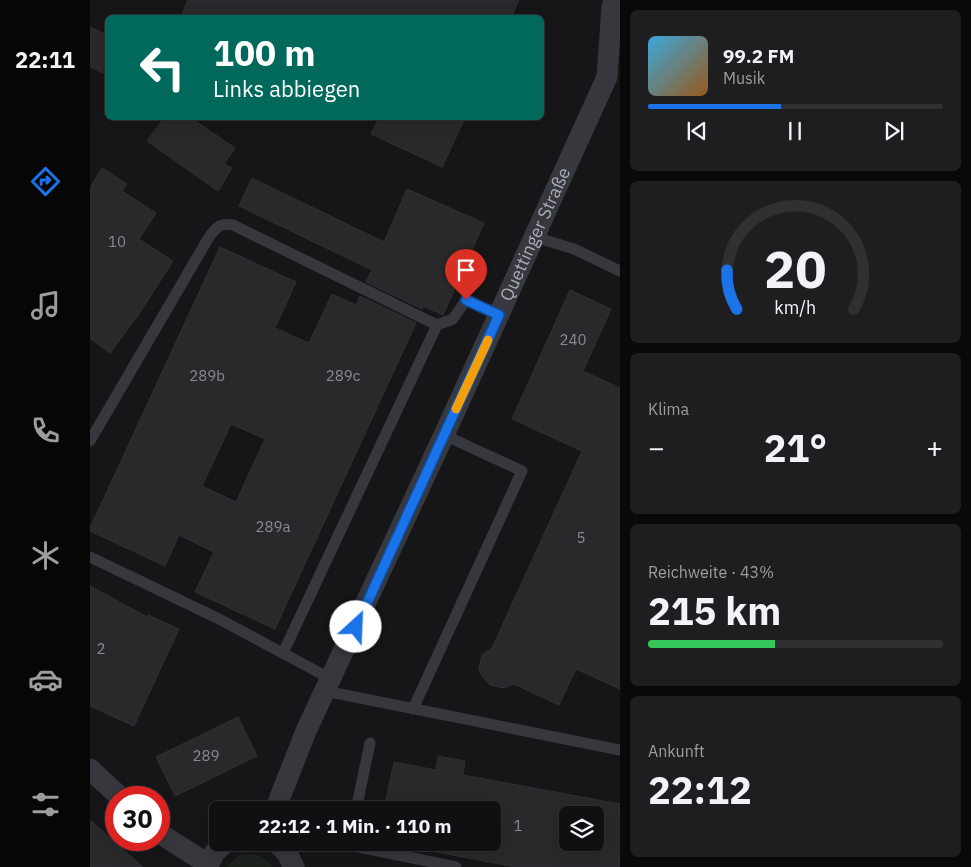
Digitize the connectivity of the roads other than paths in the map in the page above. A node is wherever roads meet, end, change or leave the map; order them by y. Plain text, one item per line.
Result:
1 (611, 3) edge
2 (535, 237) junction
3 (620, 272) edge
4 (499, 315) junction
5 (437, 325) junction
6 (444, 435) junction
7 (90, 441) edge
8 (90, 557) edge
9 (283, 653) junction
10 (328, 685) junction
11 (413, 709) junction
12 (370, 743) dead end
13 (620, 750) edge
14 (90, 769) edge
15 (108, 786) edge
16 (279, 801) edge
17 (358, 801) edge
18 (170, 840) edge
19 (216, 851) edge
20 (285, 851) edge
21 (374, 851) edge
22 (208, 866) edge
23 (294, 867) edge
24 (456, 867) edge

1 - 2 street, Quettinger Straße
2 - 3 lane
2 - 4 street, Quettinger Straße
4 - 5 lane
4 - 6 street, Quettinger Straße
5 - 7 lane
5 - 9 lane
6 - 10 street, Quettinger Straße
6 - 11 lane
8 - 9 lane
9 - 10 lane
10 - 11 lane
10 - 16 street, Quettinger Straße
11 - 13 lane
12 - 17 lane
14 - 15 street
18 - 22 street
19 - 22 street
20 - 23 street
21 - 24 lane

